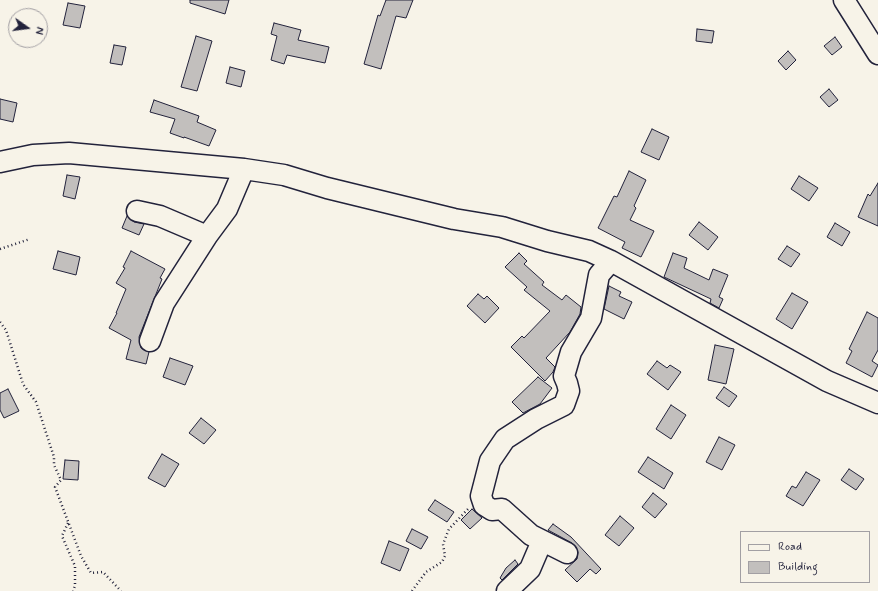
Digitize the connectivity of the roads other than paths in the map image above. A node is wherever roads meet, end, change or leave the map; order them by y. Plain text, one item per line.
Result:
1 (844, 0) edge
2 (878, 54) edge
3 (0, 162) edge
4 (244, 169) junction
5 (136, 211) dead end
6 (207, 236) junction
7 (611, 261) junction
8 (150, 341) dead end
9 (878, 403) edge
10 (542, 541) junction
11 (567, 552) dead end
12 (507, 591) edge

1 - 2 street
3 - 4 street
4 - 6 street
4 - 7 street
5 - 6 street
6 - 8 street
7 - 9 street
7 - 10 street
10 - 11 street
10 - 12 street

